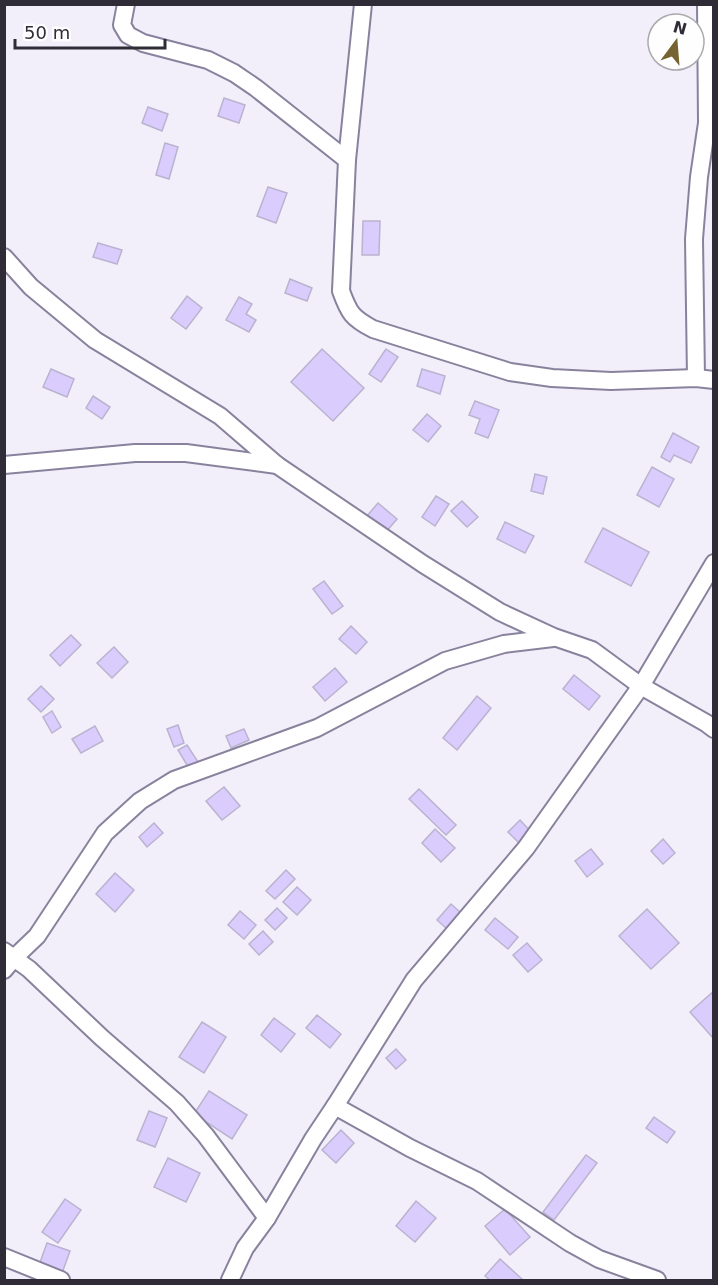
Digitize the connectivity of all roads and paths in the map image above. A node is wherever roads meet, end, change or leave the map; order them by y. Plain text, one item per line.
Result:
1 (126, 4) edge
2 (363, 4) edge
3 (706, 4) edge
4 (347, 160) junction
5 (4, 257) edge
6 (696, 378) junction
7 (714, 380) edge
8 (4, 465) edge
9 (277, 465) junction
10 (714, 563) edge
11 (554, 637) junction
12 (641, 686) junction
13 (714, 729) edge
14 (8, 960) edge
15 (335, 1106) junction
16 (267, 1218) junction
17 (4, 1257) edge
18 (61, 1281) edge
19 (230, 1281) edge
20 (657, 1281) edge

1 - 4 street
2 - 4 street
3 - 6 street
4 - 6 street
5 - 9 street
6 - 7 street
8 - 9 street
9 - 11 street
10 - 12 street
11 - 12 street
11 - 14 street
12 - 13 street
12 - 15 street
14 - 16 street
15 - 16 street
15 - 20 street
16 - 19 street
17 - 18 street

